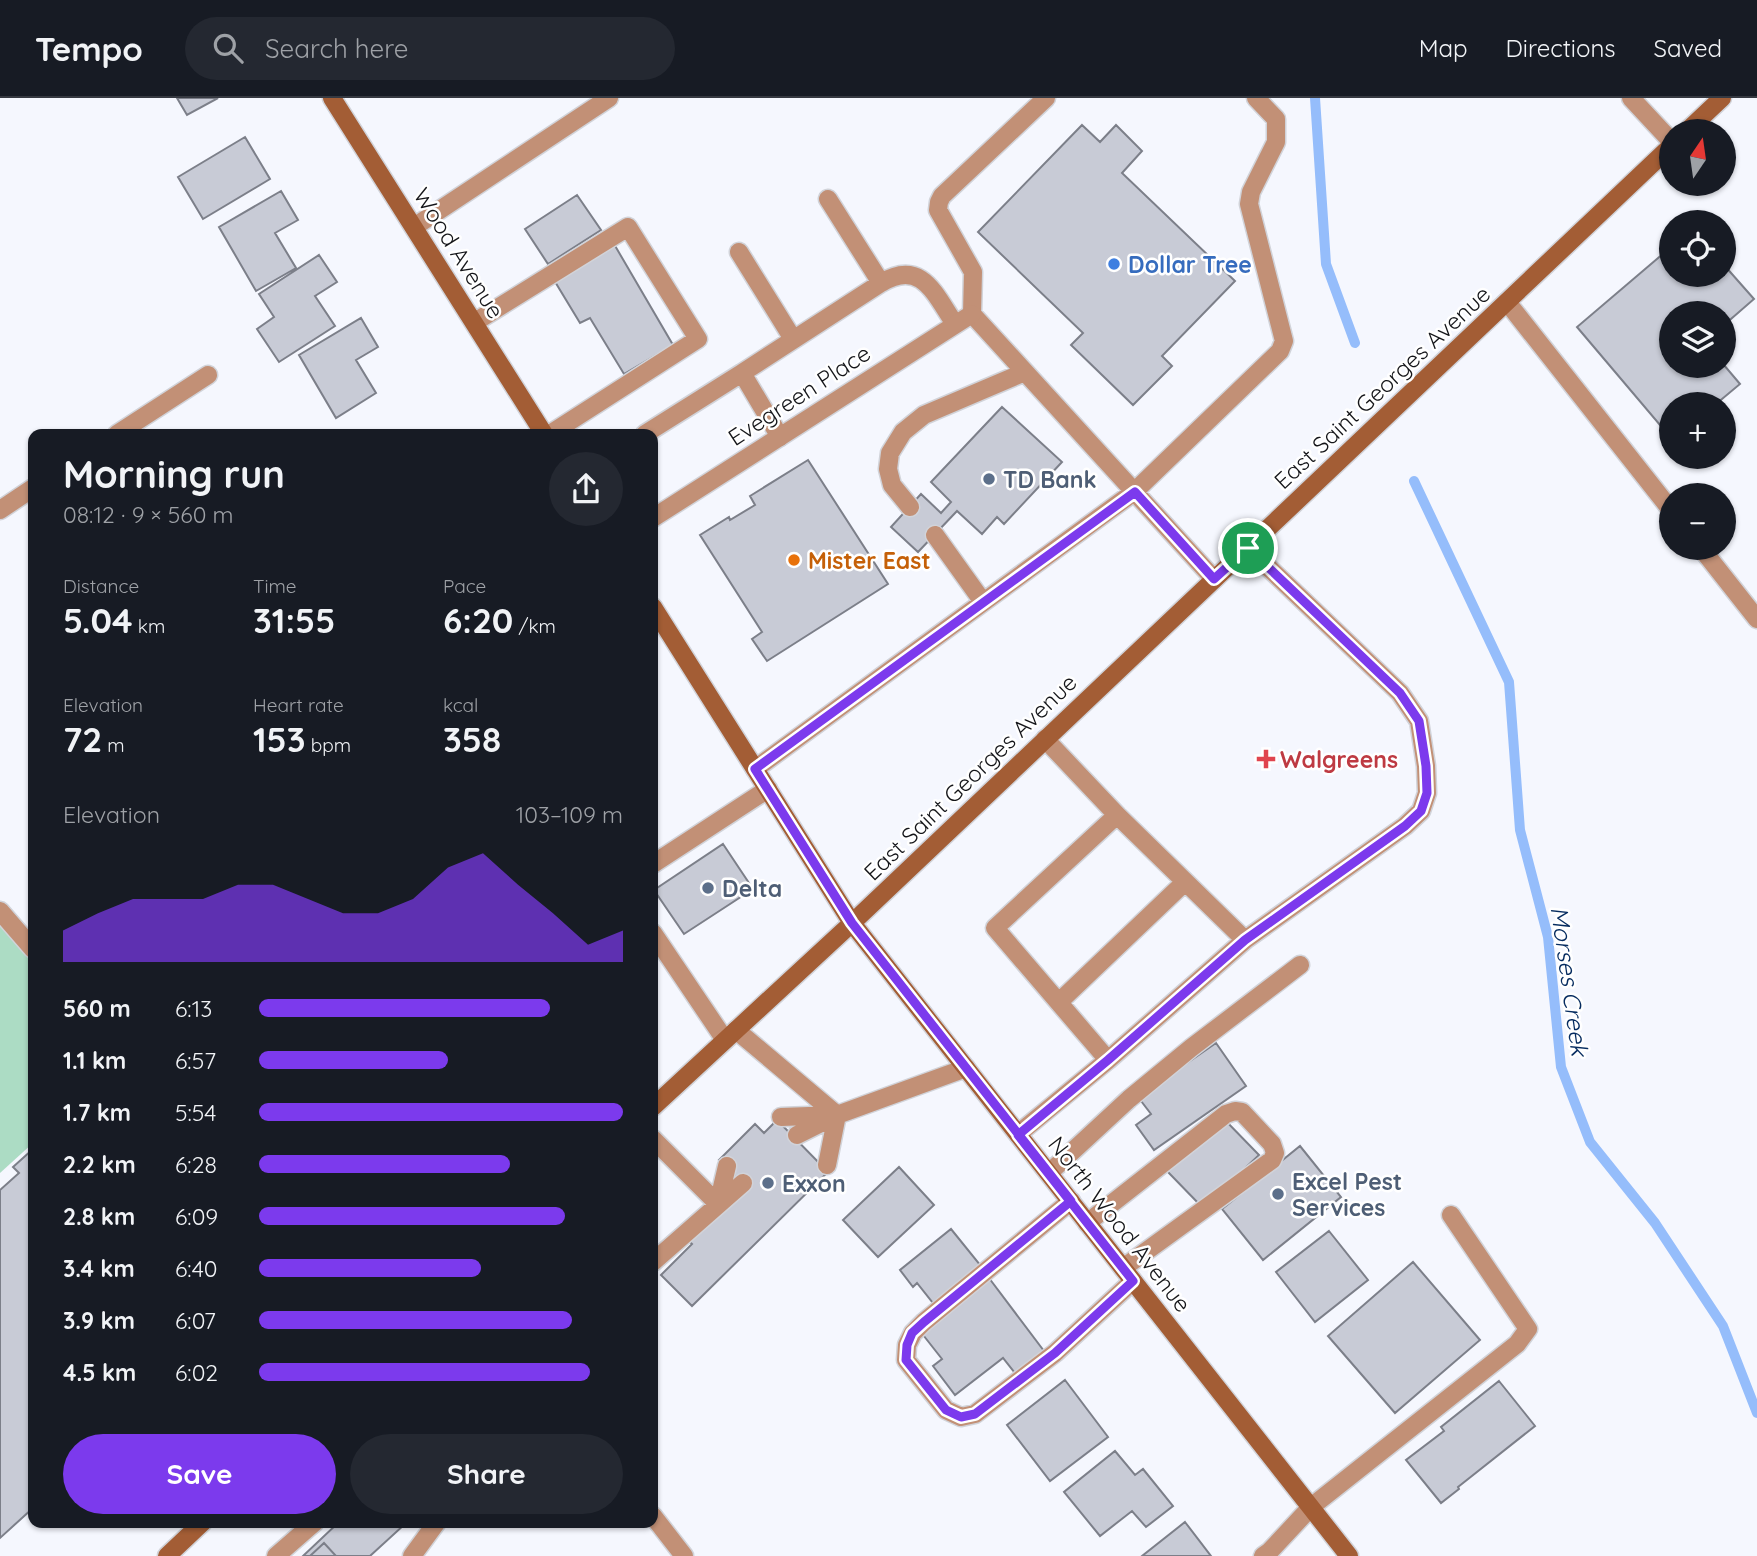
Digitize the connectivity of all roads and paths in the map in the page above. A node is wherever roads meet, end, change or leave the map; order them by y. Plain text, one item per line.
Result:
1 (332, 98) edge
2 (609, 98) edge
3 (1045, 98) edge
4 (1256, 98) edge
5 (1631, 98) edge
6 (1722, 98) edge
7 (1700, 119) edge
8 (1659, 130) edge
9 (1659, 156) edge
10 (828, 199) dead end
11 (414, 226) junction
12 (739, 252) dead end
13 (881, 283) junction
14 (1507, 302) junction
15 (972, 314) junction
16 (475, 322) junction
17 (956, 324) junction
18 (793, 339) junction
19 (1025, 372) junction
20 (742, 373) junction
21 (208, 375) dead end
22 (125, 429) edge
23 (541, 429) edge
24 (558, 429) edge
25 (653, 429) edge
26 (780, 437) junction
27 (28, 491) edge
28 (1135, 492) junction
29 (1659, 495) edge
30 (909, 507) dead end
31 (0, 510) edge
32 (658, 515) edge
33 (934, 535) dead end
34 (1248, 548) junction
35 (1710, 560) edge
36 (1214, 579) junction
37 (983, 602) junction
38 (658, 615) edge
39 (1757, 619) edge
40 (1045, 739) junction
41 (755, 769) junction
42 (768, 789) junction
43 (1117, 815) junction
44 (658, 861) edge
45 (1185, 882) junction
46 (0, 911) edge
47 (852, 923) junction
48 (658, 940) edge
49 (1245, 940) junction
50 (28, 943) edge
51 (1300, 965) dead end
52 (1059, 1002) junction
53 (731, 1035) junction
54 (1108, 1060) junction
55 (967, 1068) junction
56 (658, 1102) edge
57 (837, 1115) junction
58 (781, 1116) dead end
59 (797, 1135) dead end
60 (1018, 1135) junction
61 (658, 1144) edge
62 (827, 1165) dead end
63 (727, 1166) dead end
64 (1049, 1174) junction
65 (743, 1183) dead end
66 (1071, 1201) junction
67 (721, 1205) junction
68 (1451, 1215) dead end
69 (1087, 1223) junction
70 (658, 1258) edge
71 (1128, 1275) junction
72 (1311, 1507) junction
73 (658, 1522) edge
74 (197, 1528) edge
75 (308, 1528) edge
76 (433, 1528) edge
77 (167, 1556) edge
78 (276, 1556) edge
79 (412, 1556) edge
80 (684, 1556) edge
81 (1263, 1556) edge
82 (1349, 1556) edge

1 - 11 main road, Wood Avenue
2 - 11 street
3 - 15 street
4 - 28 street
5 - 8 street
6 - 7 main road
9 - 14 main road, East Saint Georges Avenue
10 - 13 street
11 - 16 main road, Wood Avenue
12 - 18 street
13 - 17 street
13 - 18 street
14 - 29 street
14 - 34 main road, East Saint Georges Avenue
15 - 17 street, Evegreen Place
15 - 19 street
16 - 23 main road, Wood Avenue
16 - 24 street
17 - 26 street, Evegreen Place
18 - 20 street
19 - 28 street
19 - 30 street
20 - 25 street
20 - 26 street
21 - 22 street
26 - 32 street, Evegreen Place
27 - 31 street
28 - 36 street
28 - 37 street
33 - 37 street
34 - 36 main road, East Saint Georges Avenue
34 - 49 street
35 - 39 street
36 - 40 main road, East Saint Georges Avenue
37 - 41 street
38 - 41 main road
40 - 43 street
40 - 47 main road, East Saint Georges Avenue
41 - 42 main road
42 - 44 street
42 - 47 main road
43 - 45 street
43 - 52 street
45 - 49 street
45 - 52 street
46 - 50 street
47 - 53 main road, East Saint Georges Avenue
47 - 55 main road, North Wood Avenue
48 - 53 street
49 - 54 street
51 - 64 street
52 - 54 street
53 - 56 main road, East Saint Georges Avenue
53 - 57 street
54 - 60 street
55 - 57 street
55 - 60 main road, North Wood Avenue
57 - 58 street
57 - 59 street
57 - 62 street
60 - 64 main road, North Wood Avenue
61 - 67 street
63 - 67 street
64 - 66 main road, North Wood Avenue
65 - 67 street
66 - 69 main road, North Wood Avenue
66 - 71 street
67 - 70 street
68 - 72 street
69 - 71 main road, North Wood Avenue
69 - 71 street
71 - 72 main road, North Wood Avenue
72 - 81 street
72 - 82 main road, North Wood Avenue
73 - 80 street
74 - 77 main road
75 - 78 street
76 - 79 street

